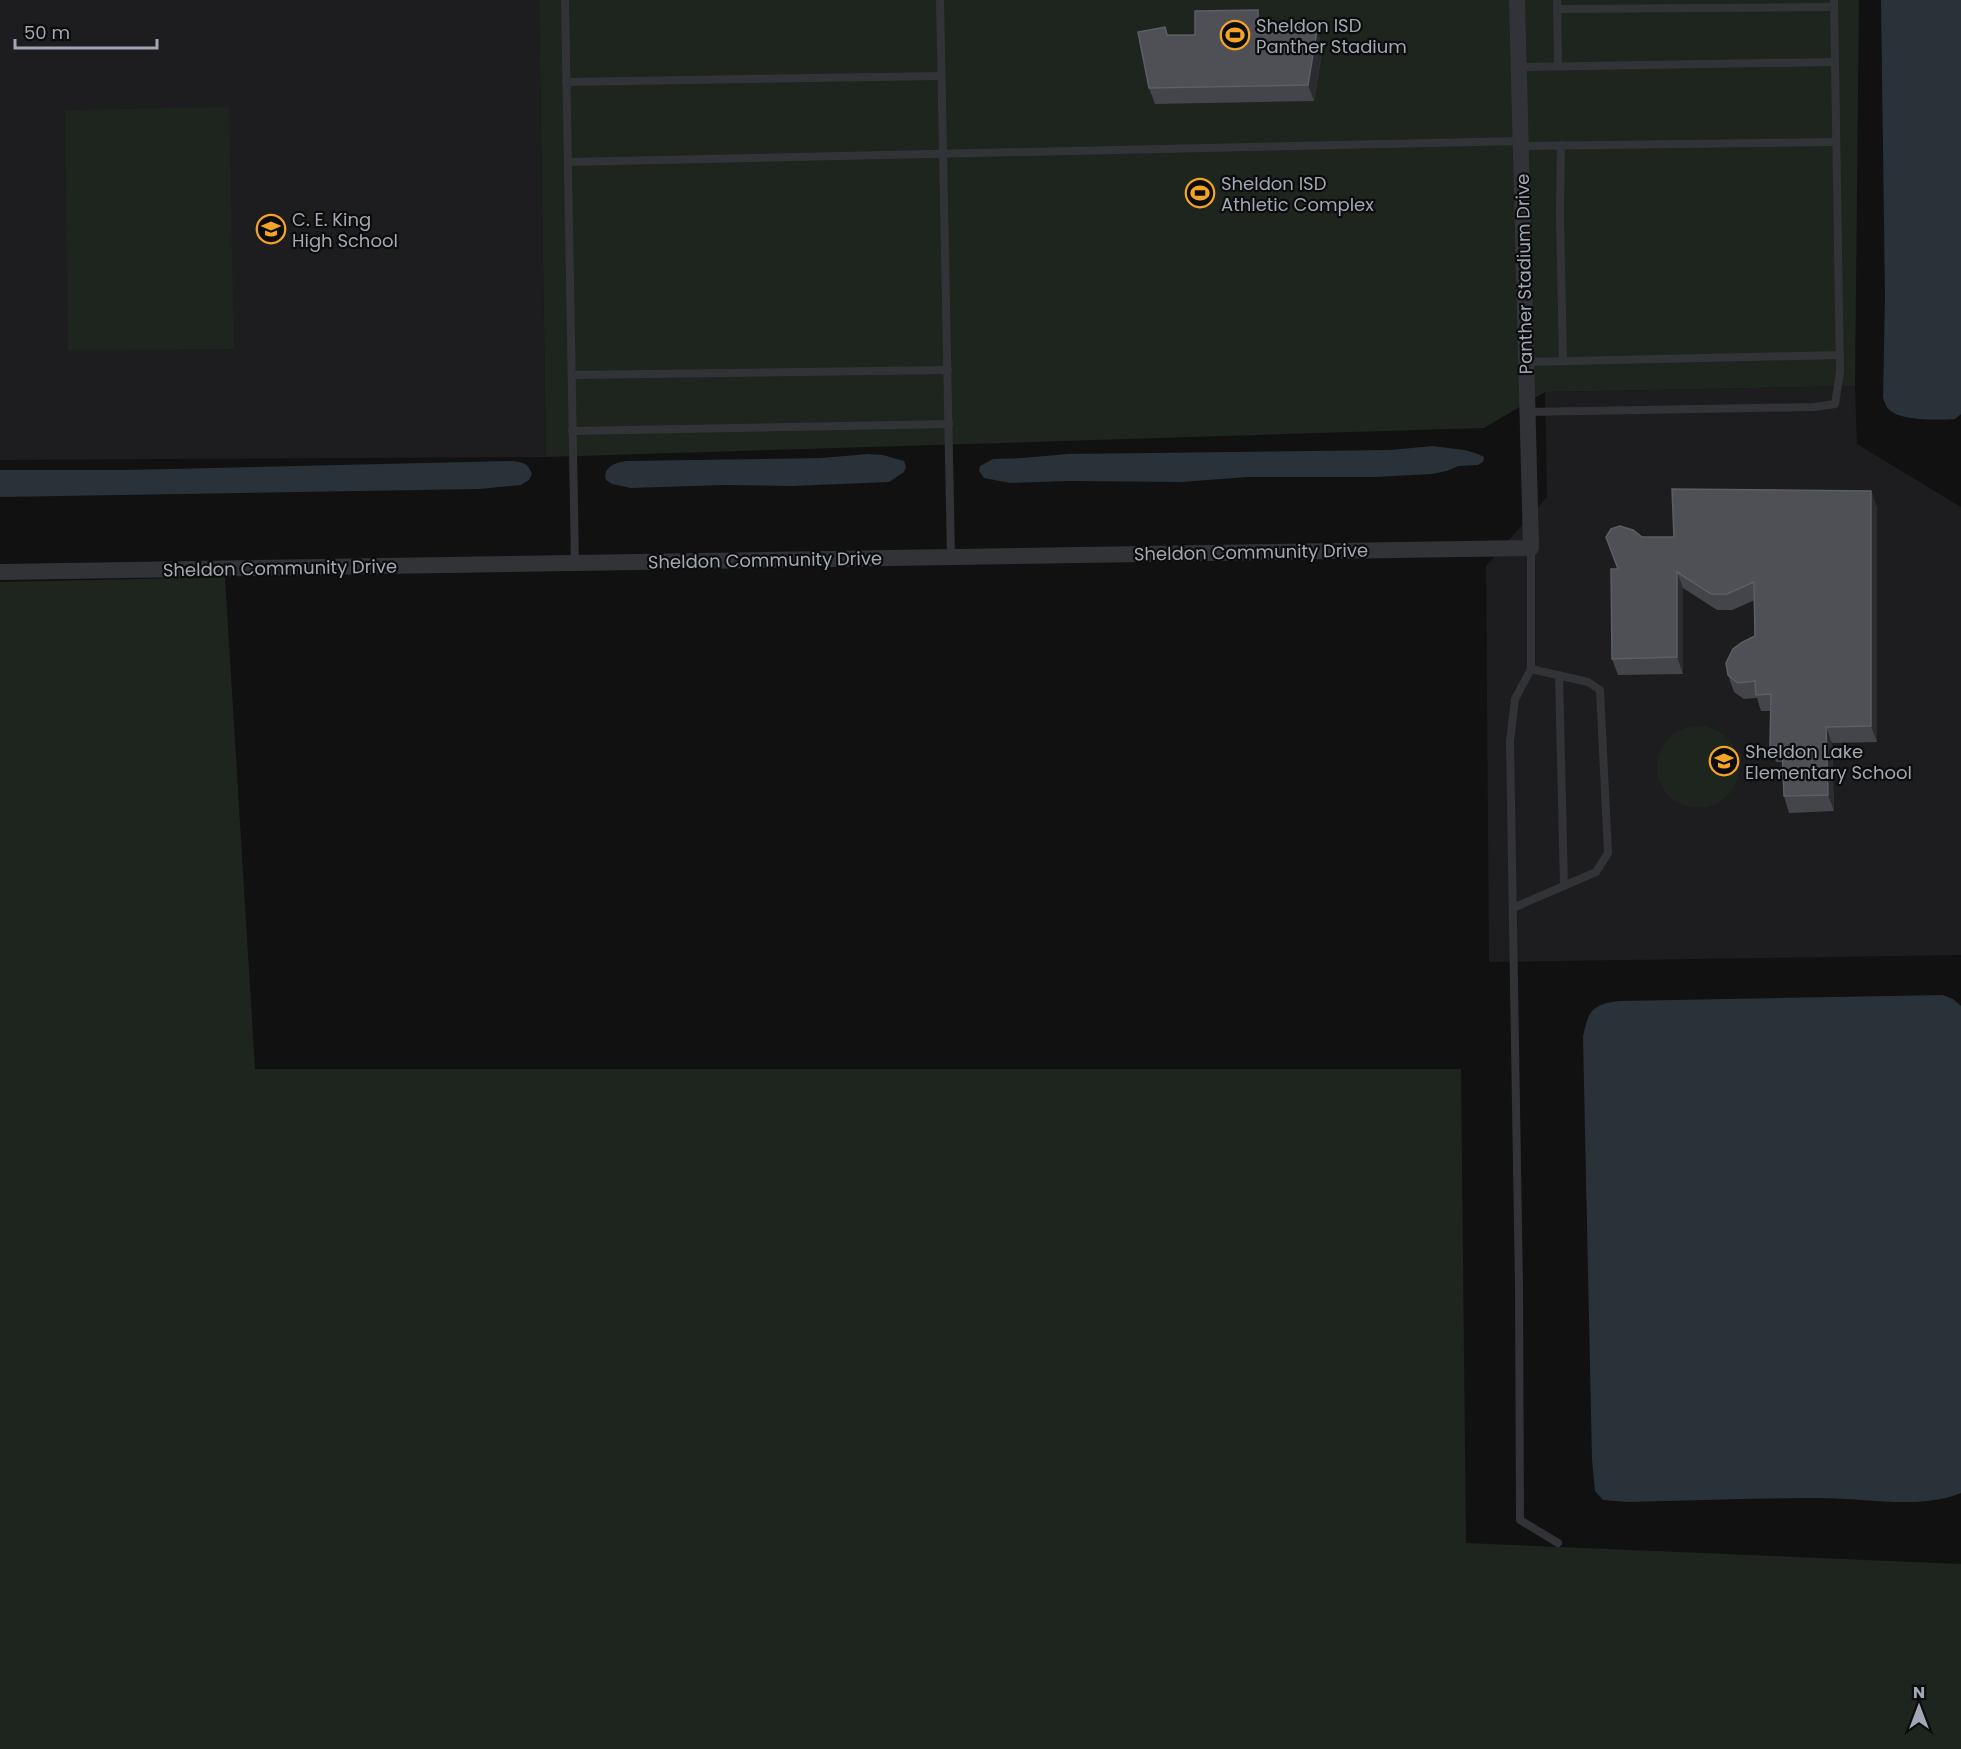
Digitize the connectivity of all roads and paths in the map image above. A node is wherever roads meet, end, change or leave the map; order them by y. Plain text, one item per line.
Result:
1 (565, 0) edge
2 (939, 0) edge
3 (1517, 0) edge
4 (1834, 3) edge
5 (1557, 5) edge
6 (1836, 62) junction
7 (1558, 66) junction
8 (1519, 67) junction
9 (941, 76) junction
10 (566, 82) junction
11 (1836, 141) junction
12 (1521, 143) junction
13 (1561, 145) junction
14 (943, 153) junction
15 (568, 162) junction
16 (1840, 355) junction
17 (1563, 361) junction
18 (1526, 362) junction
19 (948, 370) junction
20 (572, 375) junction
21 (1527, 412) junction
22 (949, 424) junction
23 (572, 430) junction
24 (1531, 548) junction
25 (951, 557) junction
26 (574, 563) junction
27 (0, 572) edge
28 (1531, 669) junction
29 (1559, 675) junction
30 (1564, 886) junction
31 (1513, 908) junction
32 (1558, 1543) dead end

1 - 10 lane
2 - 9 lane
3 - 8 street, Panther Stadium Drive
4 - 5 lane
4 - 6 lane
5 - 7 lane
6 - 7 lane
6 - 11 lane
7 - 8 lane
8 - 12 street, Panther Stadium Drive
9 - 10 lane
9 - 14 lane
10 - 15 lane
11 - 13 lane
11 - 16 lane
12 - 13 lane
12 - 14 lane
12 - 18 street, Panther Stadium Drive
13 - 17 lane
14 - 15 lane
14 - 19 lane
15 - 20 lane
16 - 17 lane
16 - 21 lane
17 - 18 lane
18 - 21 street, Panther Stadium Drive
19 - 20 lane
19 - 22 lane
20 - 23 lane
21 - 24 street, Panther Stadium Drive
22 - 23 lane
22 - 25 lane
23 - 26 lane
24 - 25 street, Sheldon Community Drive
24 - 28 lane
25 - 26 street, Sheldon Community Drive
26 - 27 street, Sheldon Community Drive
28 - 29 lane
28 - 31 lane
29 - 30 lane
29 - 30 lane
30 - 31 lane
31 - 32 lane

